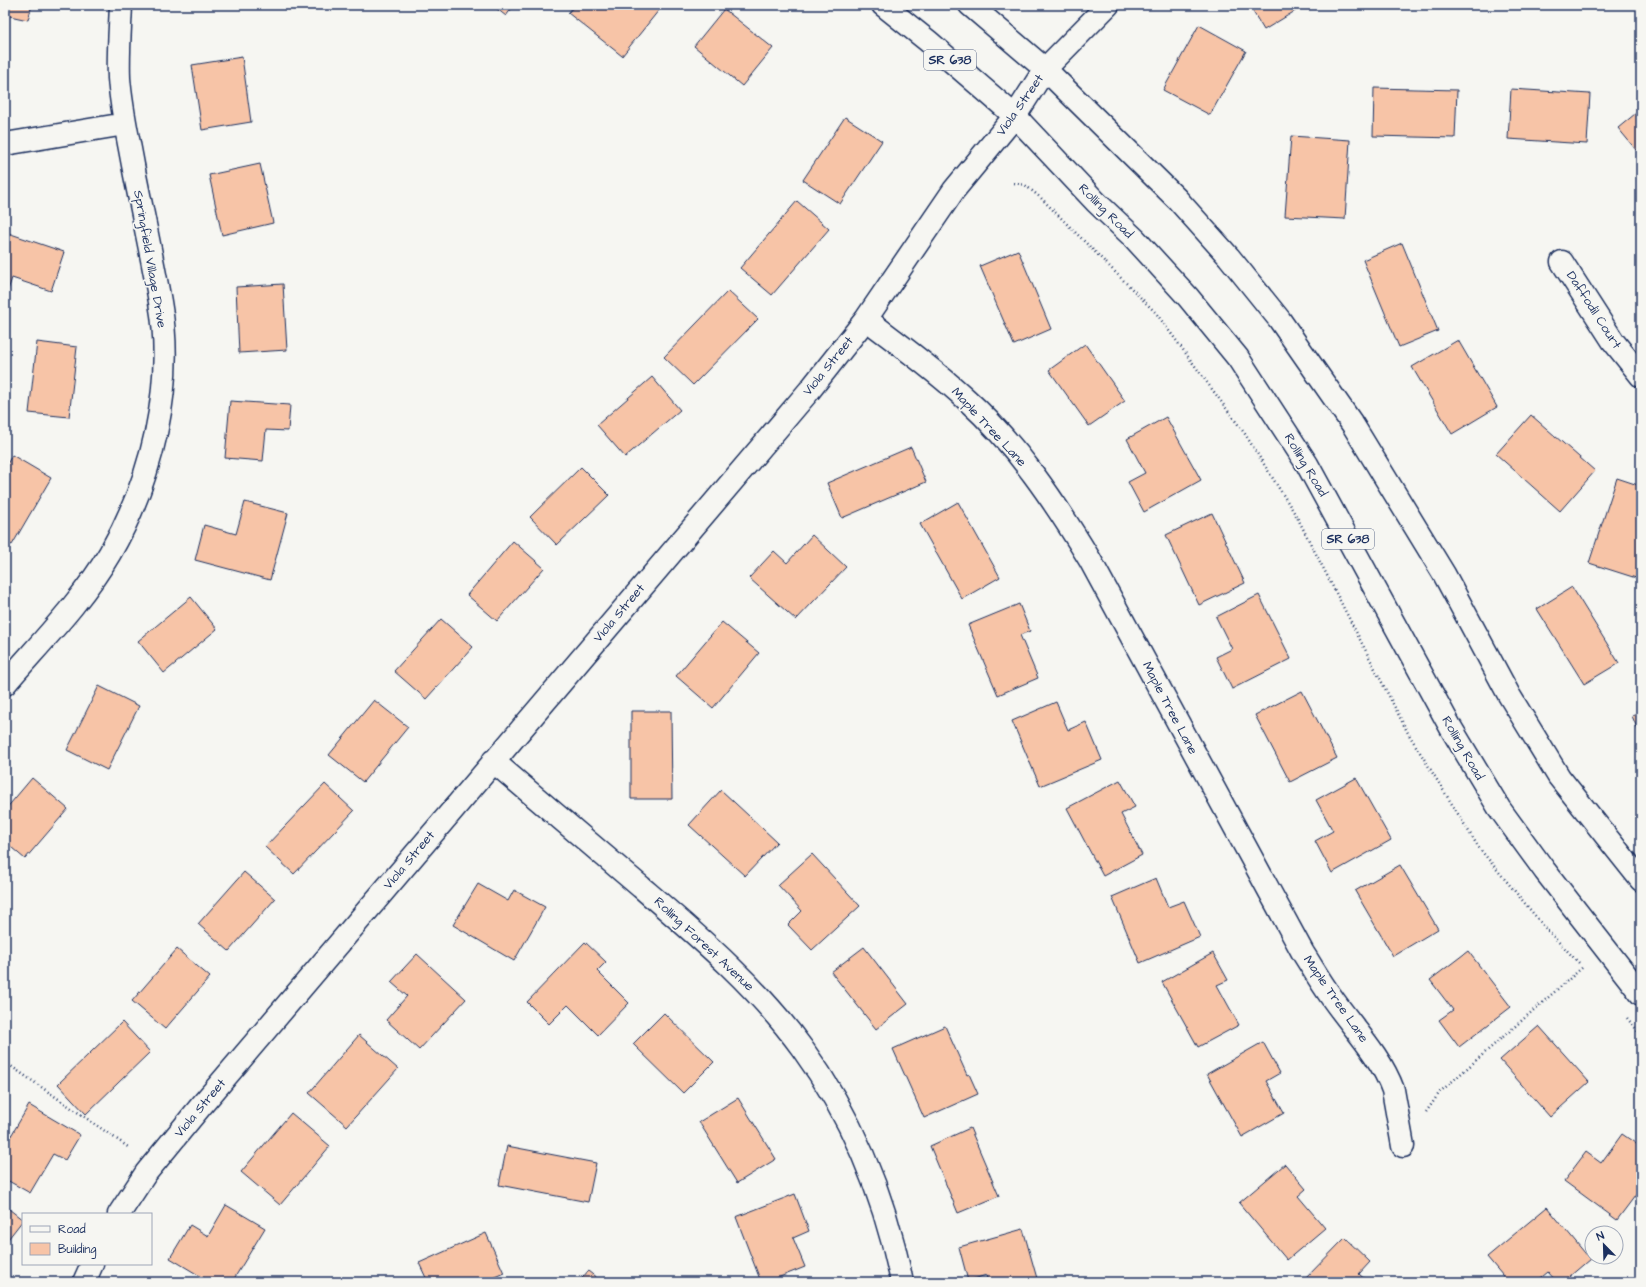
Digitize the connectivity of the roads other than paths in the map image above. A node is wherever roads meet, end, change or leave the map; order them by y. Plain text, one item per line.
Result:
1 (121, 5) edge
2 (883, 5) edge
3 (970, 5) edge
4 (1108, 5) edge
5 (1045, 69) junction
6 (1015, 116) junction
7 (125, 124) junction
8 (5, 144) edge
9 (1562, 262) dead end
10 (866, 319) junction
11 (1641, 376) edge
12 (5, 684) edge
13 (493, 761) junction
14 (1641, 880) edge
15 (1641, 994) edge
16 (1403, 1146) road end
17 (120, 1213) edge
18 (92, 1265) edge
19 (84, 1282) edge
20 (902, 1282) edge

1 - 7 street, Springfield Village Drive
2 - 6 street, Rolling Road / SR 638
3 - 5 street
4 - 5 street, Viola Street
5 - 6 street, Viola Street
5 - 14 street
6 - 10 street, Viola Street
6 - 15 street, Rolling Road / SR 638
7 - 8 street
7 - 12 street, Springfield Village Drive
9 - 11 street, Daffodil Court
10 - 13 street, Viola Street
10 - 16 street, Maple Tree Lane
13 - 17 street, Viola Street
13 - 20 street, Rolling Forest Avenue
18 - 19 street

